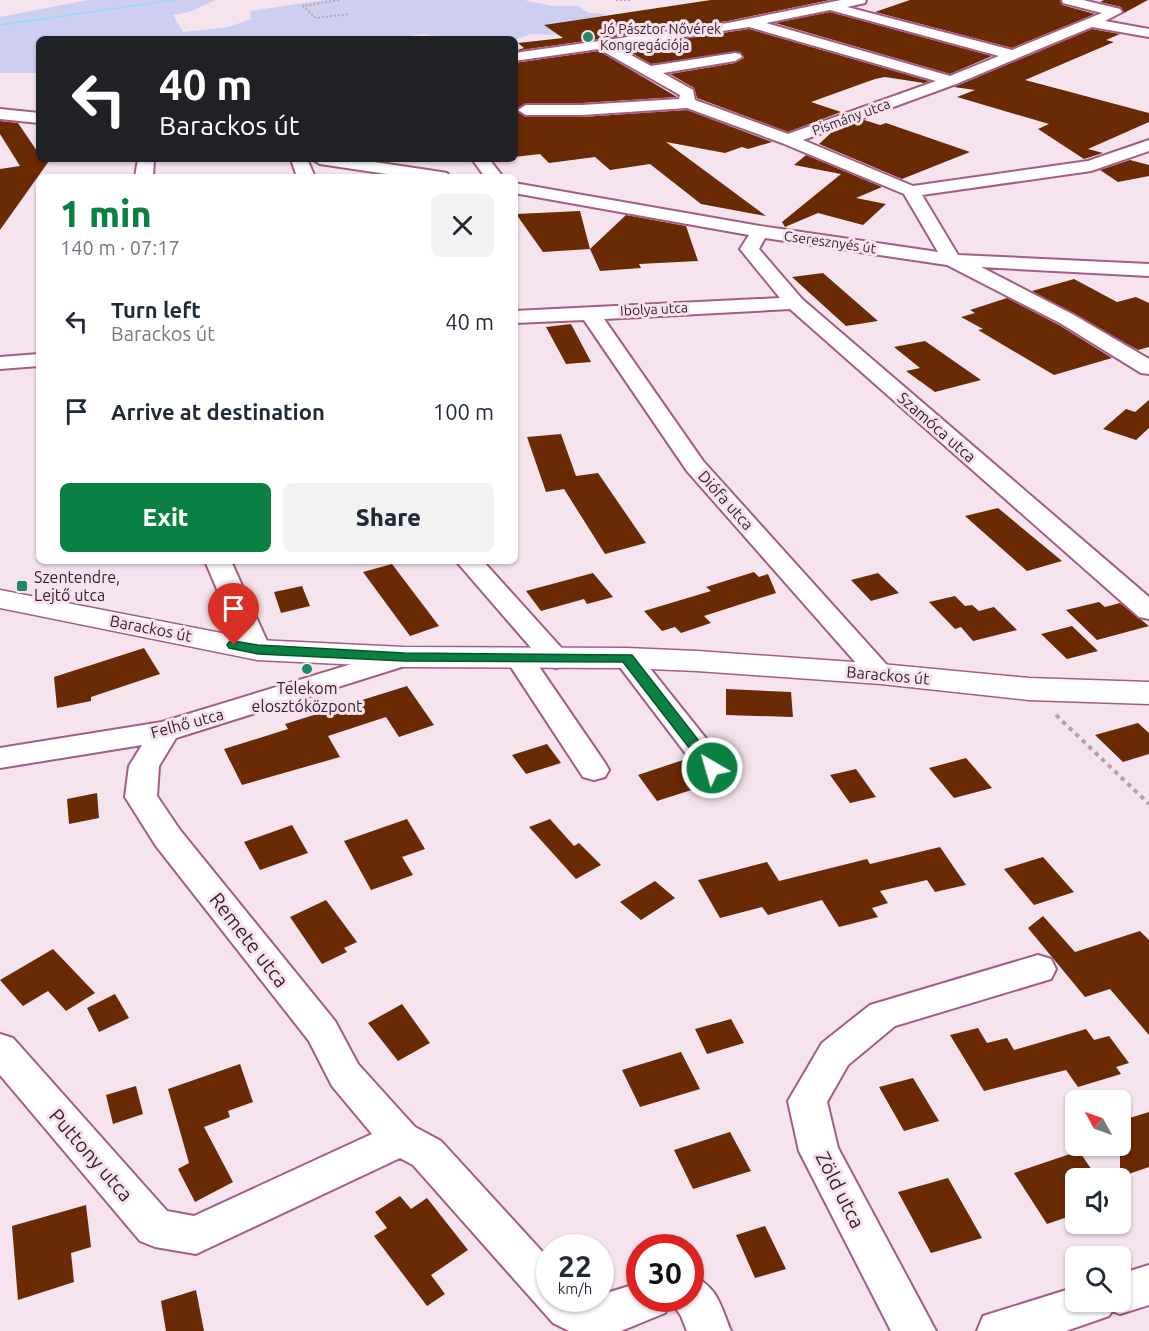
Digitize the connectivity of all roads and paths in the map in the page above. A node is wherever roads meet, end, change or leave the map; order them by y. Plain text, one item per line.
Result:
1 (339, 0) edge
2 (616, 0) edge
3 (631, 0) edge
4 (860, 0) edge
5 (1068, 0) edge
6 (828, 6) junction
7 (349, 14) dead end
8 (774, 18) junction
9 (672, 21) dead end
10 (752, 23) junction
11 (1093, 23) junction
12 (1149, 33) edge
13 (604, 46) junction
14 (1013, 55) junction
15 (518, 57) edge
16 (735, 57) dead end
17 (630, 62) junction
18 (611, 64) dead end
19 (649, 71) junction
20 (951, 81) junction
21 (689, 103) junction
22 (526, 110) dead end
23 (0, 114) edge
24 (36, 118) edge
25 (788, 140) junction
26 (1149, 145) edge
27 (340, 162) edge
28 (482, 162) edge
29 (421, 174) edge
30 (492, 174) edge
31 (518, 189) edge
32 (911, 191) junction
33 (760, 232) junction
34 (952, 260) junction
35 (1149, 270) edge
36 (795, 303) junction
37 (589, 312) junction
38 (518, 317) edge
39 (36, 360) edge
40 (0, 363) edge
41 (1149, 368) edge
42 (219, 564) edge
43 (472, 564) edge
44 (0, 598) edge
45 (1149, 611) edge
46 (258, 650) junction
47 (404, 657) junction
48 (519, 658) junction
49 (627, 658) junction
50 (555, 659) junction
51 (881, 674) junction
52 (1029, 688) junction
53 (1149, 693) edge
54 (165, 731) junction
55 (0, 758) edge
56 (712, 768) dead end
57 (594, 770) dead end
58 (1149, 804) edge
59 (1038, 969) dead end
60 (0, 1049) edge
61 (401, 1139) junction
62 (536, 1275) edge
63 (1149, 1285) edge
64 (1131, 1291) edge
65 (626, 1308) edge
66 (1065, 1311) edge
67 (573, 1312) edge
68 (702, 1312) edge
69 (709, 1331) edge
70 (914, 1331) edge
71 (999, 1331) edge

1 - 7 path
2 - 3 path
4 - 6 street
5 - 11 street, Pismány utca
6 - 8 street
6 - 14 street
8 - 9 street
8 - 10 street
10 - 13 street
10 - 20 street
11 - 12 street
11 - 14 street, Pismány utca
13 - 15 street
13 - 17 street
14 - 20 street, Pismány utca
16 - 19 street
17 - 18 street
17 - 19 street
19 - 21 street
20 - 25 street, Pismány utca
21 - 22 street
21 - 25 street
23 - 24 street
25 - 32 street, Pismány utca
26 - 32 street
27 - 29 street
28 - 30 street
31 - 33 street, Cseresznyés út
32 - 34 street
33 - 34 street, Cseresznyés út
33 - 36 street, Szamóca utca
34 - 35 street, Cseresznyés út
34 - 41 street
36 - 37 street, Ibolya utca
36 - 45 street, Szamóca utca
37 - 38 street, Ibolya utca
37 - 51 street, Diófa utca
39 - 40 street
42 - 46 street
43 - 50 street
44 - 46 street, Barackos út
46 - 47 street, Barackos út
47 - 48 street, Barackos út
47 - 54 street, Felhő utca
48 - 50 street, Barackos út
48 - 57 street
49 - 50 street, Barackos út
49 - 51 street, Barackos út
49 - 56 street
51 - 52 street, Barackos út
52 - 53 street, Barackos út
52 - 58 path
54 - 55 street, Felhő utca
54 - 61 street, Remete utca
59 - 70 street, Zöld utca
60 - 61 street, Puttony utca
61 - 62 street
63 - 64 street
65 - 67 street
66 - 71 street
68 - 69 street

